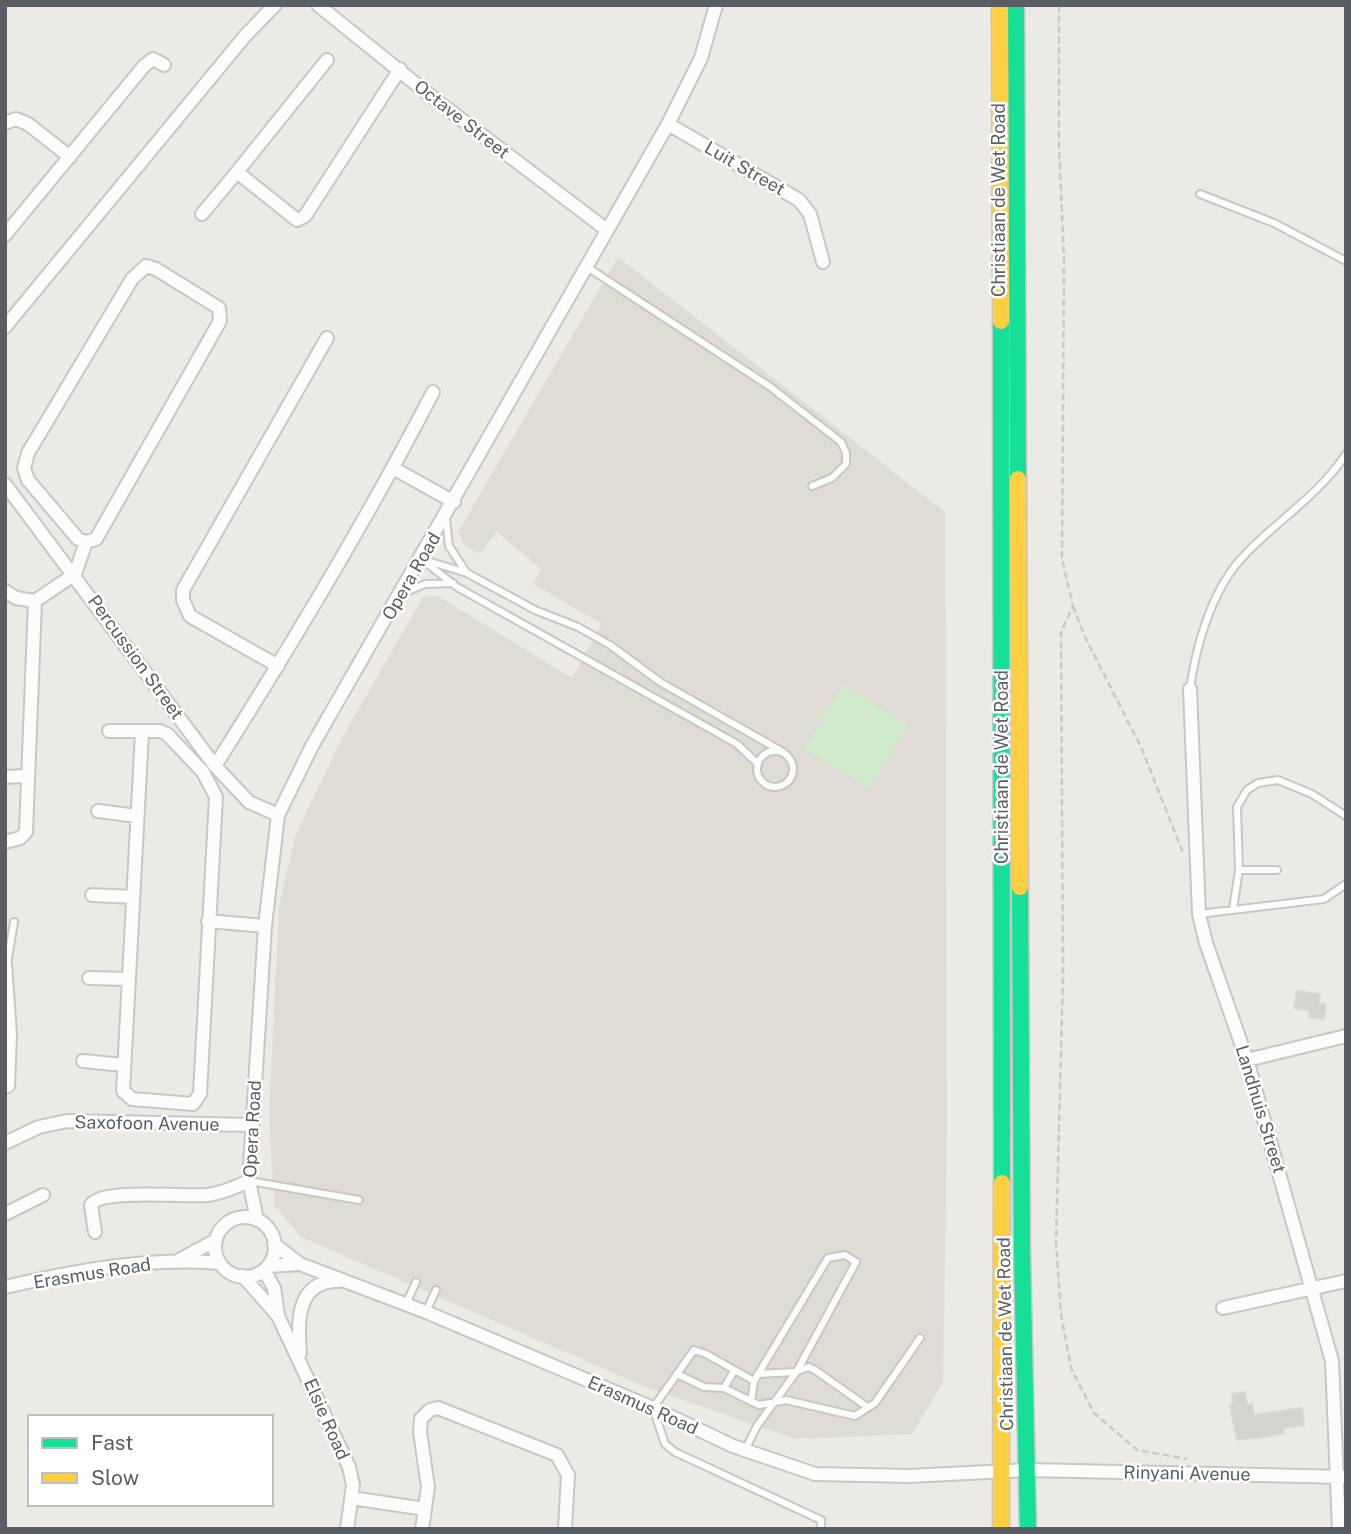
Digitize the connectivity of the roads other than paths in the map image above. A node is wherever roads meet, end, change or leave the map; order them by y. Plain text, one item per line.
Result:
1 (275, 5) edge
2 (318, 5) edge
3 (716, 5) edge
4 (1000, 5) edge
5 (1016, 5) edge
6 (327, 60) dead end
7 (164, 65) dead end
8 (400, 69) junction
9 (5, 123) edge
10 (668, 124) junction
11 (70, 157) junction
12 (237, 172) junction
13 (1200, 194) dead end
14 (202, 214) dead end
15 (607, 230) junction
16 (5, 235) edge
17 (1346, 261) edge
18 (823, 262) dead end
19 (587, 267) junction
20 (5, 327) edge
21 (327, 338) dead end
22 (433, 392) dead end
23 (1346, 454) edge
24 (393, 468) junction
25 (5, 485) edge
26 (813, 486) dead end
27 (454, 502) junction
28 (446, 516) junction
29 (86, 542) junction
30 (421, 559) junction
31 (467, 573) junction
32 (75, 574) junction
33 (453, 583) junction
34 (5, 591) edge
35 (401, 594) junction
36 (35, 601) junction
37 (278, 666) junction
38 (1191, 689) joint
39 (109, 731) dead end
40 (142, 732) junction
41 (783, 752) junction
42 (757, 763) junction
43 (215, 766) junction
44 (26, 776) junction
45 (5, 777) edge
46 (98, 811) dead end
47 (278, 815) junction
48 (138, 816) junction
49 (1346, 816) edge
50 (5, 842) edge
51 (1239, 870) junction
52 (1278, 870) dead end
53 (1346, 884) edge
54 (92, 895) dead end
55 (133, 897) junction
56 (1233, 909) junction
57 (1199, 914) junction
58 (208, 921) junction
59 (14, 922) dead end
60 (265, 926) junction
61 (6, 964) edge
62 (89, 978) dead end
63 (128, 979) junction
64 (8, 1035) edge
65 (1346, 1036) edge
66 (1247, 1060) junction
67 (83, 1061) dead end
68 (123, 1065) junction
69 (8, 1086) dead end
70 (251, 1125) junction
71 (5, 1143) edge
72 (249, 1185) junction
73 (43, 1195) dead end
74 (359, 1200) dead end
75 (5, 1214) edge
76 (234, 1219) junction
77 (257, 1220) junction
78 (95, 1232) dead end
79 (216, 1240) junction
80 (274, 1244) junction
81 (179, 1260) junction
82 (220, 1263) junction
83 (300, 1264) junction
84 (266, 1268) junction
85 (243, 1276) junction
86 (349, 1281) junction
87 (1346, 1281) edge
88 (416, 1282) dead end
89 (5, 1287) edge
90 (436, 1290) dead end
91 (1315, 1290) junction
92 (406, 1304) junction
93 (1223, 1308) dead end
94 (426, 1312) junction
95 (278, 1316) junction
96 (920, 1338) dead end
97 (300, 1360) junction
98 (734, 1371) junction
99 (797, 1371) junction
100 (677, 1374) junction
101 (756, 1378) junction
102 (724, 1388) junction
103 (751, 1402) junction
104 (771, 1405) junction
105 (866, 1406) junction
106 (653, 1408) junction
107 (745, 1450) junction
108 (1028, 1470) junction
109 (1000, 1472) junction
110 (1342, 1477) edge
111 (352, 1498) junction
112 (425, 1509) junction
113 (347, 1529) edge
114 (422, 1529) edge
115 (565, 1529) edge
116 (821, 1529) edge
117 (1001, 1529) edge
118 (1028, 1529) edge
119 (1339, 1529) edge

1 - 20 street
2 - 8 street, Octave Street
3 - 10 street, Opera Road
4 - 109 main road, Christiaan de Wet Road
5 - 108 main road, Christiaan de Wet Road
6 - 12 street
7 - 11 street
8 - 12 street
8 - 15 street, Octave Street
9 - 11 street
10 - 15 street, Opera Road
10 - 18 street, Luit Street
11 - 16 street
12 - 14 street
13 - 17 lane
15 - 19 street, Opera Road
19 - 26 lane
19 - 27 street, Opera Road
21 - 37 street
22 - 24 street
23 - 38 lane
24 - 27 street
24 - 37 street
25 - 32 street, Percussion Street
27 - 28 street, Opera Road
28 - 30 street, Opera Road
28 - 31 lane
29 - 29 street
29 - 32 street
30 - 31 lane
30 - 33 lane
30 - 35 street, Opera Road
31 - 41 lane
32 - 36 street
32 - 43 street, Percussion Street
33 - 35 lane
33 - 42 lane
34 - 36 street
35 - 47 street, Opera Road
36 - 44 street
37 - 43 street
38 - 57 street, Landhuis Street
39 - 40 street
40 - 48 street
40 - 58 street
41 - 42 lane
41 - 42 lane
43 - 47 street, Percussion Street
44 - 45 street
44 - 50 street
46 - 48 street
47 - 60 street, Opera Road
48 - 55 street
49 - 51 lane
51 - 52 lane
51 - 56 lane
53 - 56 lane
54 - 55 street
55 - 63 street
56 - 57 lane
57 - 66 street, Landhuis Street
58 - 60 street
58 - 68 street
59 - 61 lane
60 - 70 street, Opera Road
61 - 64 street
62 - 63 street
63 - 68 street
64 - 69 street
65 - 66 street
66 - 91 street, Landhuis Street
67 - 68 street
70 - 71 street, Saxofoon Avenue
70 - 72 street, Opera Road
72 - 74 lane
72 - 76 street, Opera Road
72 - 77 street, Opera Road
72 - 78 street
73 - 75 street
76 - 77 street
76 - 79 street
77 - 80 street
79 - 81 street, Erasmus Road
79 - 82 street
80 - 83 street, Erasmus Road
80 - 84 street
81 - 82 street, Erasmus Road
81 - 89 street, Erasmus Road
82 - 85 street
83 - 84 street, Erasmus Road
83 - 86 street, Erasmus Road
84 - 85 street
84 - 95 street, Elsie Road
85 - 95 street, Elsie Road
86 - 92 street, Erasmus Road
86 - 97 street
87 - 91 street
88 - 92 lane
90 - 94 lane
91 - 93 street
91 - 110 street, Landhuis Street
92 - 94 street, Erasmus Road
94 - 106 street, Erasmus Road
95 - 97 street, Elsie Road
96 - 105 lane
97 - 111 street, Elsie Road
98 - 100 lane
98 - 101 lane
98 - 102 lane
99 - 101 lane
99 - 101 lane
99 - 104 lane
99 - 105 lane
100 - 102 lane
100 - 106 lane
101 - 103 lane
102 - 103 lane
103 - 104 lane
104 - 105 lane
104 - 107 lane
106 - 107 street, Erasmus Road
106 - 116 lane
107 - 109 street, Erasmus Road
108 - 109 street, Rinyani Avenue
108 - 110 street, Rinyani Avenue
108 - 118 main road, Christiaan de Wet Road
109 - 117 main road, Christiaan de Wet Road
110 - 119 street, Landhuis Street
111 - 112 street
111 - 113 street, Elsie Road
112 - 114 street
112 - 115 street

